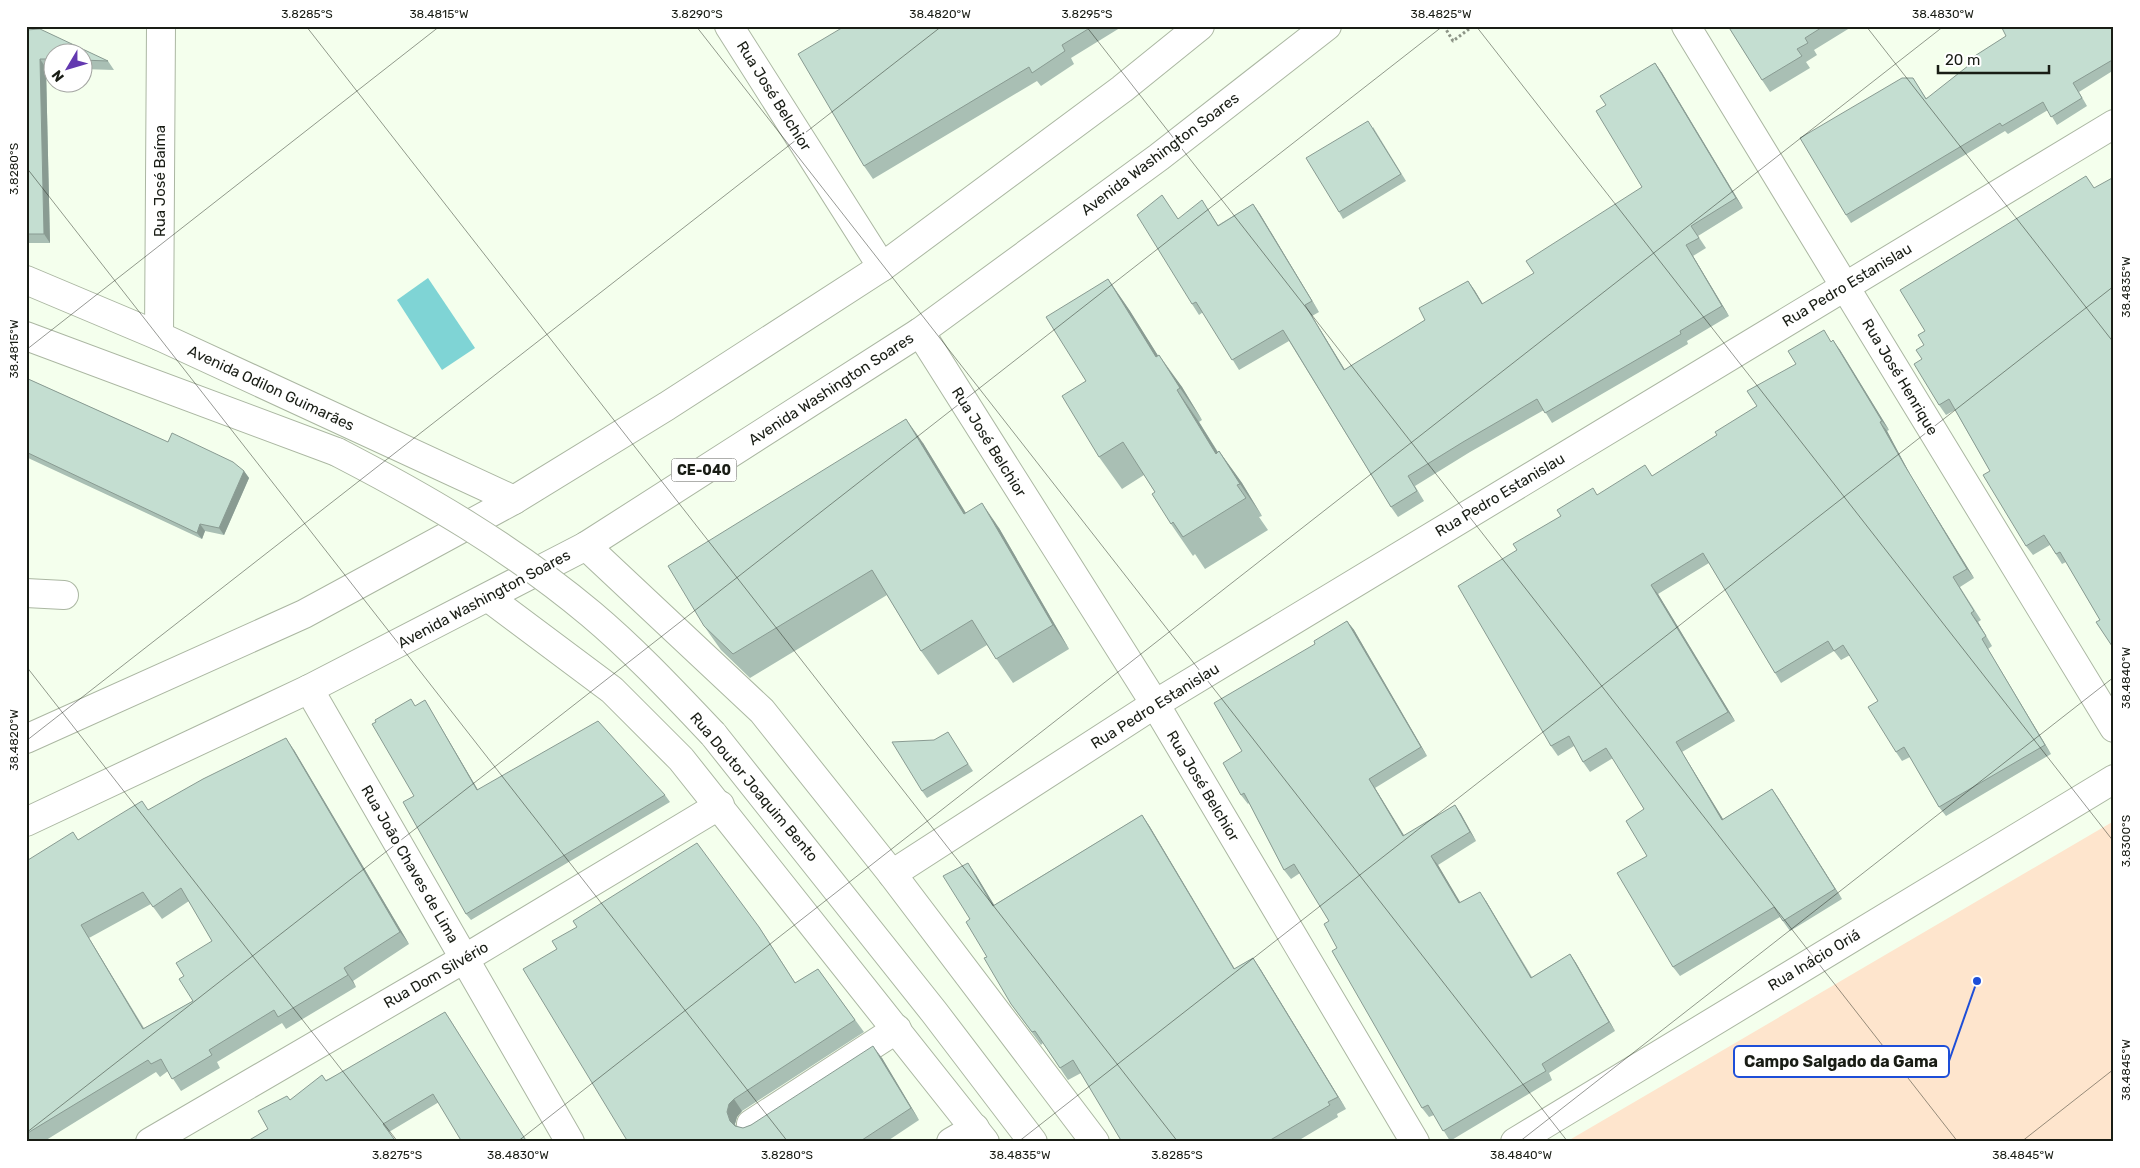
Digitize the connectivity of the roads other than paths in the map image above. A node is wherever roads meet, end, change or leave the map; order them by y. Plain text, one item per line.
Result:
1 (161, 26) edge
2 (729, 26) edge
3 (1200, 26) edge
4 (1327, 26) edge
5 (1686, 26) edge
6 (2114, 124) edge
7 (882, 267) junction
8 (26, 280) edge
9 (1845, 286) junction
10 (920, 332) junction
11 (26, 336) edge
12 (159, 336) junction
13 (337, 452) joint
14 (514, 500) junction
15 (586, 546) junction
16 (26, 593) edge
17 (64, 595) dead end
18 (488, 598) junction
19 (310, 689) junction
20 (1155, 704) junction
21 (2114, 728) edge
22 (26, 739) edge
23 (2114, 779) edge
24 (720, 805) junction
25 (26, 822) edge
26 (892, 874) junction
27 (464, 959) junction
28 (897, 1029) junction
29 (751, 1124) edge
30 (980, 1135) edge
31 (150, 1142) edge
32 (570, 1142) edge
33 (951, 1142) edge
34 (1033, 1142) edge
35 (1095, 1142) edge
36 (1415, 1142) edge
37 (1515, 1142) edge

1 - 12 main road, Rua José Baíma
2 - 7 main road, Rua José Belchior
3 - 7 main road
4 - 10 main road, Avenida Washington Soares / CE-040
5 - 9 main road, Rua José Henrique
6 - 9 main road, Rua Pedro Estanislau
7 - 14 main road
8 - 12 main road, Avenida Odilon Guimarães
9 - 20 main road, Rua Pedro Estanislau
9 - 21 main road, Rua José Henrique
10 - 15 main road, Avenida Washington Soares / CE-040
10 - 20 main road, Rua José Belchior
11 - 13 main road, Avenida Odilon Guimarães
12 - 14 main road, Avenida Odilon Guimarães
13 - 34 main road, Rua Doutor Joaquim Bento, bridge
14 - 22 main road
15 - 18 main road, Avenida Washington Soares / CE-040
15 - 26 main road
16 - 17 main road
18 - 19 main road, Avenida Washington Soares / CE-040
18 - 24 main road
19 - 25 main road, Avenida Washington Soares / CE-040
19 - 27 main road, Rua João Chaves de Lima
20 - 26 main road, Rua Pedro Estanislau
20 - 36 main road, Rua José Belchior
23 - 37 main road, Rua Inácio Oriá
24 - 27 main road, Rua Dom Silvério
24 - 28 main road
26 - 35 main road
27 - 31 main road, Rua Dom Silvério
27 - 32 main road, Rua João Chaves de Lima
28 - 29 main road
28 - 30 main road
30 - 33 main road

